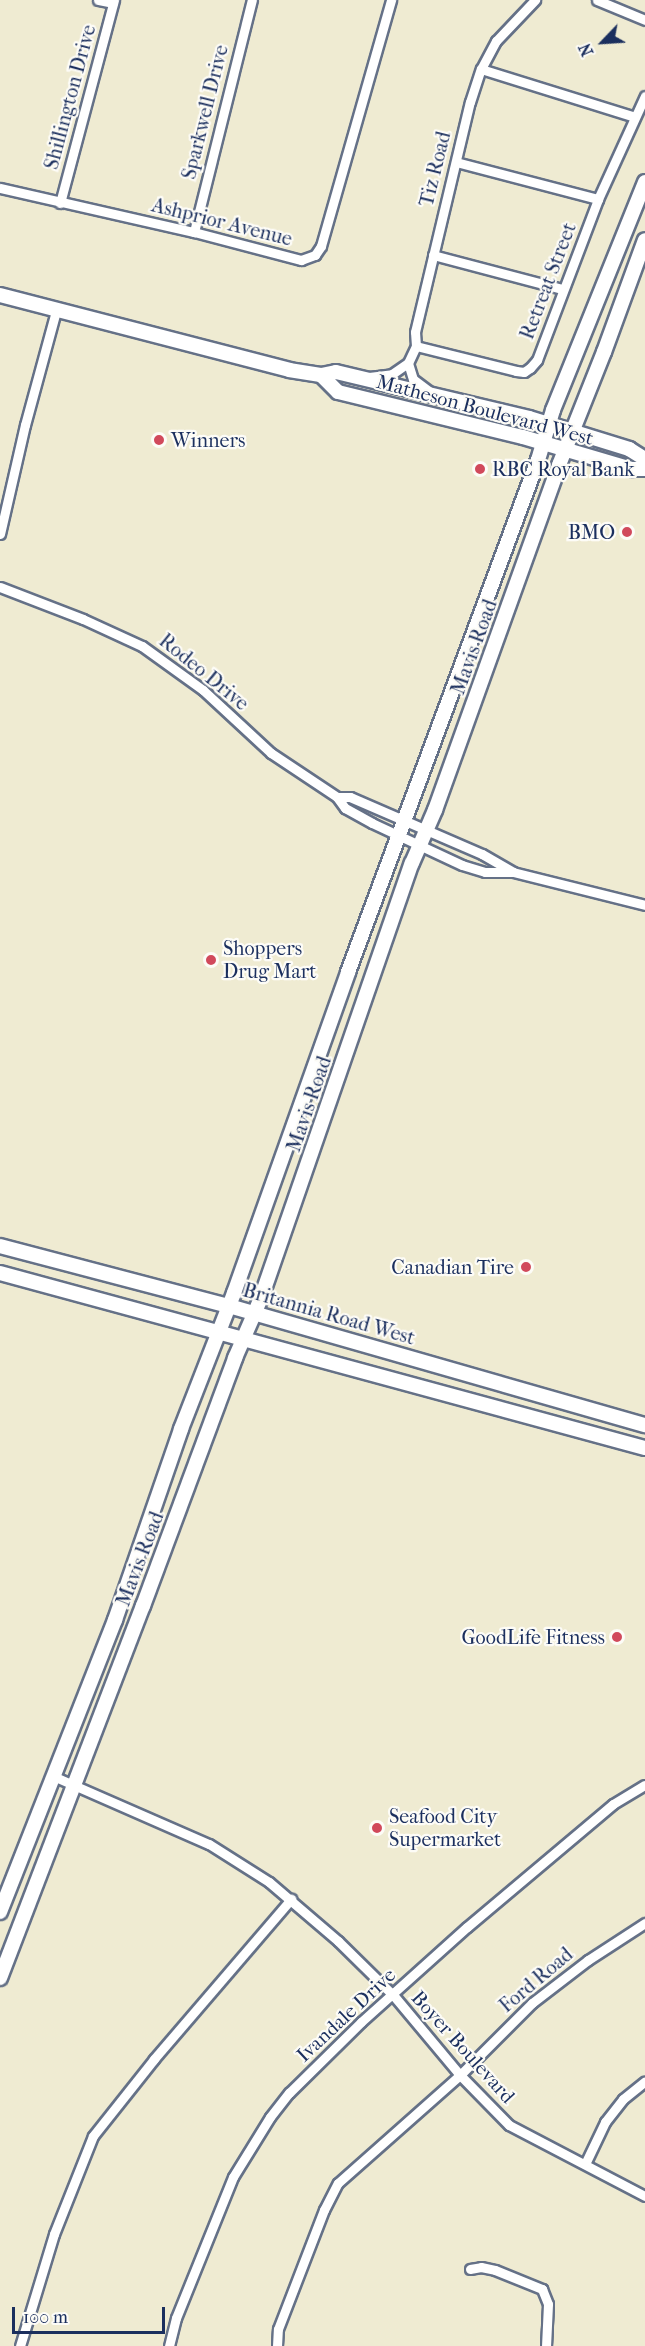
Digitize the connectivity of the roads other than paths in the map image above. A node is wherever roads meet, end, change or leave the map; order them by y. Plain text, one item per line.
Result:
1 (98, 0) edge
2 (252, 0) edge
3 (391, 0) edge
4 (535, 0) edge
5 (597, 0) edge
6 (114, 1) edge
7 (645, 20) edge
8 (481, 69) junction
9 (645, 96) edge
10 (635, 117) junction
11 (456, 162) junction
12 (645, 182) edge
13 (0, 188) edge
14 (598, 200) junction
15 (60, 203) junction
16 (194, 232) junction
17 (645, 240) edge
18 (433, 255) junction
19 (562, 289) junction
20 (0, 295) edge
21 (56, 310) junction
22 (416, 346) junction
23 (408, 363) junction
24 (321, 375) junction
25 (360, 378) junction
26 (432, 394) junction
27 (548, 424) junction
28 (572, 432) junction
29 (543, 443) junction
30 (564, 450) junction
31 (645, 459) edge
32 (645, 469) edge
33 (0, 534) edge
34 (0, 587) edge
35 (337, 797) junction
36 (405, 821) junction
37 (427, 830) junction
38 (400, 836) junction
39 (420, 845) junction
40 (513, 872) junction
41 (645, 905) edge
42 (317, 1065) junction
43 (340, 1076) junction
44 (0, 1246) edge
45 (0, 1273) edge
46 (229, 1306) junction
47 (254, 1313) junction
48 (218, 1333) junction
49 (243, 1340) junction
50 (645, 1425) edge
51 (645, 1448) edge
52 (53, 1776) junction
53 (74, 1785) junction
54 (645, 1785) edge
55 (291, 1899) junction
56 (0, 1912) edge
57 (645, 1923) edge
58 (0, 1978) edge
59 (394, 1996) junction
60 (460, 2075) junction
61 (645, 2081) edge
62 (585, 2164) junction
63 (645, 2196) edge
64 (470, 2268) dead end
65 (20, 2346) edge
66 (169, 2346) edge
67 (277, 2346) edge
68 (546, 2346) edge

1 - 6 street
2 - 16 street, Sparkwell Drive
3 - 16 street, Ashprior Avenue
4 - 8 street, Tiz Road
5 - 7 street
6 - 15 street, Shillington Drive
8 - 10 street
8 - 11 street, Tiz Road
9 - 10 street, Retreat Street
10 - 14 street, Retreat Street
11 - 14 street
11 - 18 street, Tiz Road
12 - 27 main road, Mavis Road
13 - 15 street, Ashprior Avenue
14 - 19 street, Retreat Street
15 - 16 street, Ashprior Avenue
17 - 28 main road, Mavis Road
18 - 19 street
18 - 22 street, Tiz Road
19 - 22 street, Retreat Street
20 - 21 main road, Matheson Boulevard West
21 - 24 main road, Matheson Boulevard West
21 - 33 street
22 - 23 street, Tiz Road
23 - 25 street
23 - 26 street
24 - 25 main road, Matheson Boulevard West
24 - 29 main road, Matheson Boulevard West
25 - 26 main road, Matheson Boulevard West
26 - 27 main road, Matheson Boulevard West
27 - 28 main road, Matheson Boulevard West
27 - 29 main road, Mavis Road
28 - 30 main road, Mavis Road
28 - 31 main road, Matheson Boulevard West
29 - 30 main road, Matheson Boulevard West
29 - 36 main road, Mavis Road
30 - 32 main road, Matheson Boulevard West
30 - 37 main road, Mavis Road
34 - 35 street, Rodeo Drive
35 - 36 street, Rodeo Drive
35 - 38 street, Rodeo Drive
36 - 37 street, Rodeo Drive
36 - 38 main road, Mavis Road
37 - 39 main road, Mavis Road
37 - 40 street, Rodeo Drive
38 - 39 street, Rodeo Drive
38 - 42 main road, Mavis Road
39 - 40 street, Rodeo Drive
39 - 43 main road, Mavis Road
40 - 41 street
42 - 43 main road
42 - 46 main road, Mavis Road
43 - 47 main road, Mavis Road
44 - 46 main road, Britannia Road West
45 - 48 main road
46 - 47 main road, Britannia Road West
46 - 48 main road, Mavis Road
47 - 49 main road, Mavis Road
47 - 50 main road, Britannia Road West
48 - 49 main road
48 - 52 main road, Mavis Road
49 - 51 main road
49 - 53 main road, Mavis Road
52 - 53 street, Boyer Boulevard
52 - 56 main road, Mavis Road
53 - 55 street, Boyer Boulevard
53 - 58 main road, Mavis Road
54 - 59 street, Ivandale Drive
55 - 59 street, Boyer Boulevard
55 - 65 street
57 - 60 street, Ford Road
59 - 60 street, Boyer Boulevard
59 - 66 street, Ivandale Drive
60 - 62 street, Boyer Boulevard
60 - 67 street, Ford Road
61 - 62 street
62 - 63 street, Boyer Boulevard
64 - 68 street

